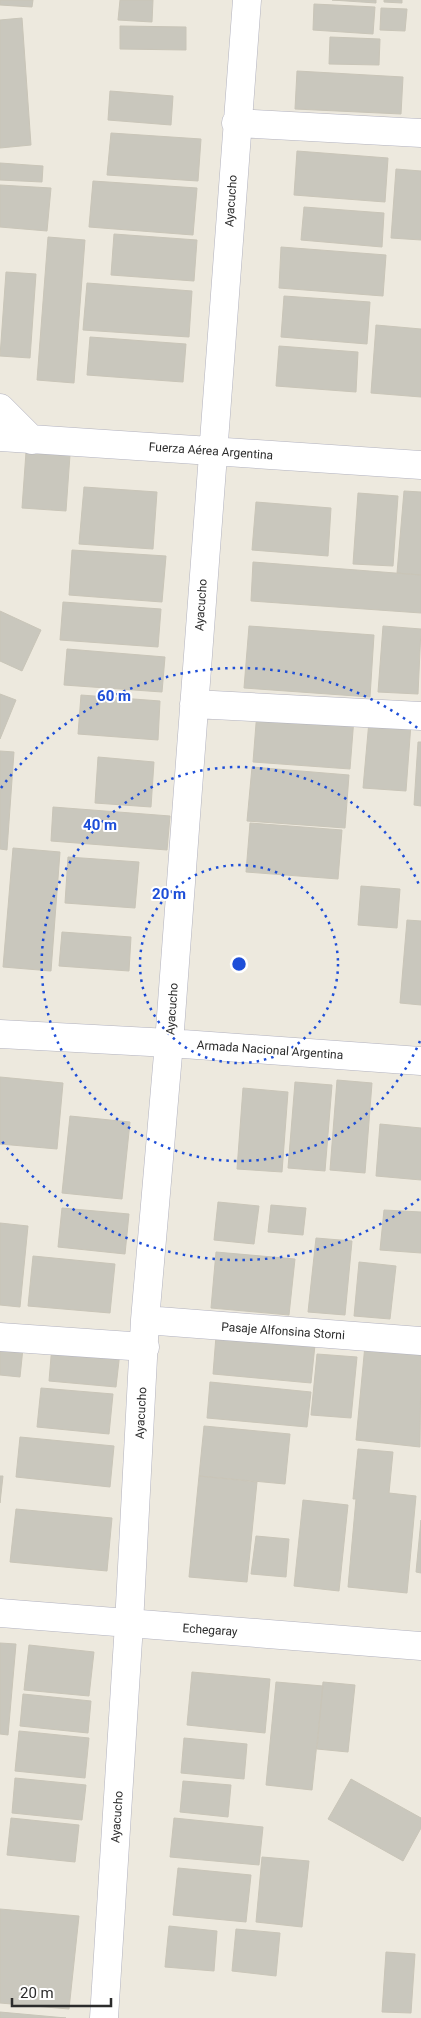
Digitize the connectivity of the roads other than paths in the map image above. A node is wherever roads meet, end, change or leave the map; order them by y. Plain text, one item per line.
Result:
1 (247, 0) edge
2 (236, 123) junction
3 (421, 133) edge
4 (0, 408) edge
5 (0, 437) edge
6 (32, 440) junction
7 (212, 451) junction
8 (421, 465) edge
9 (194, 704) junction
10 (421, 716) edge
11 (0, 1034) edge
12 (169, 1043) junction
13 (421, 1061) edge
14 (145, 1320) junction
15 (0, 1337) edge
16 (421, 1341) edge
17 (145, 1347) junction
18 (0, 1613) edge
19 (129, 1624) junction
20 (421, 1646) edge
21 (104, 2018) edge

1 - 2 street, Ayacucho
2 - 3 street
2 - 7 street, Ayacucho
4 - 6 street
5 - 6 street, Fuerza Aérea Argentina
6 - 7 street, Fuerza Aérea Argentina
7 - 8 street, Fuerza Aérea Argentina
7 - 9 street, Ayacucho
9 - 10 street
9 - 12 street, Ayacucho
11 - 12 street, Armada Nacional Argentina
12 - 13 street, Armada Nacional Argentina
12 - 14 street, Ayacucho
14 - 16 street, Pasaje Alfonsina Storni
14 - 17 street, Ayacucho
15 - 17 street
17 - 19 street, Ayacucho
18 - 19 street, Echegaray
19 - 20 street, Echegaray
19 - 21 street, Ayacucho

